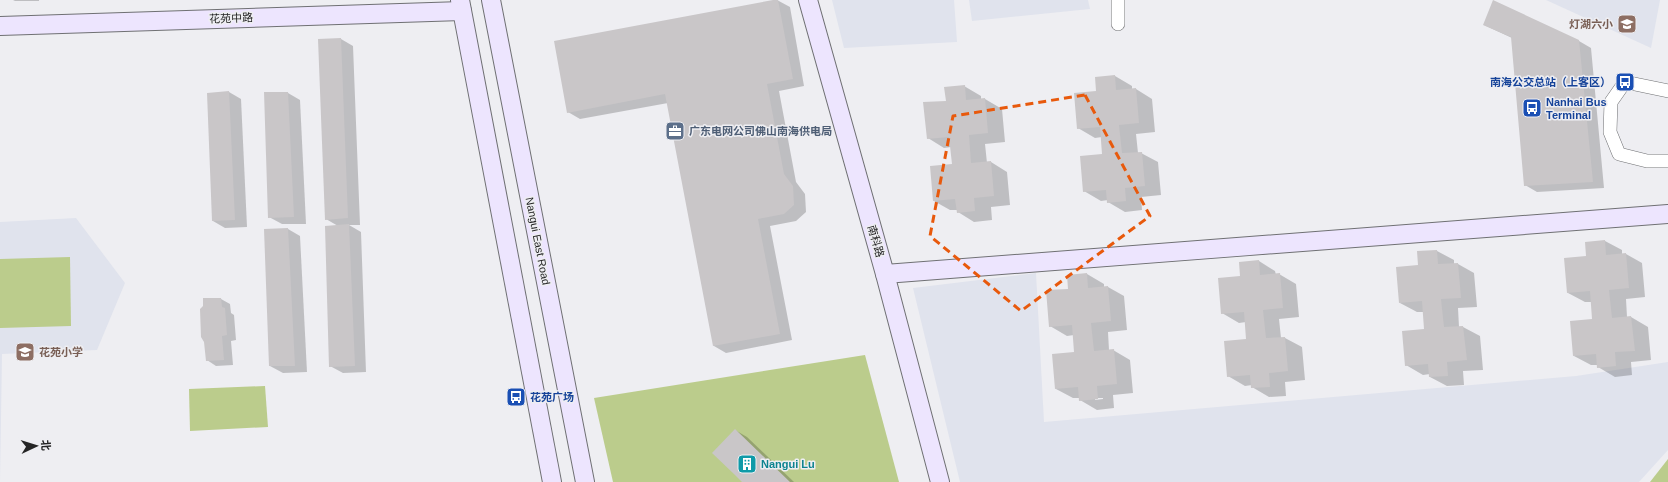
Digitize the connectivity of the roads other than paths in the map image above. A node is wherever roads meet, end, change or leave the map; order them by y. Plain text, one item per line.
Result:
1 (491, 0) edge
2 (808, 0) edge
3 (1118, 0) edge
4 (461, 6) edge
5 (1118, 24) dead end
6 (0, 26) edge
7 (1668, 91) edge
8 (1668, 161) edge
9 (1668, 214) edge
10 (885, 274) junction
11 (552, 482) edge
12 (585, 482) edge
13 (940, 482) edge

1 - 12 street, Nangui East Road
2 - 10 street, 南科路
3 - 5 street
4 - 6 street, 花苑中路
4 - 11 street
7 - 8 street
9 - 10 street
10 - 13 street, 南科路

